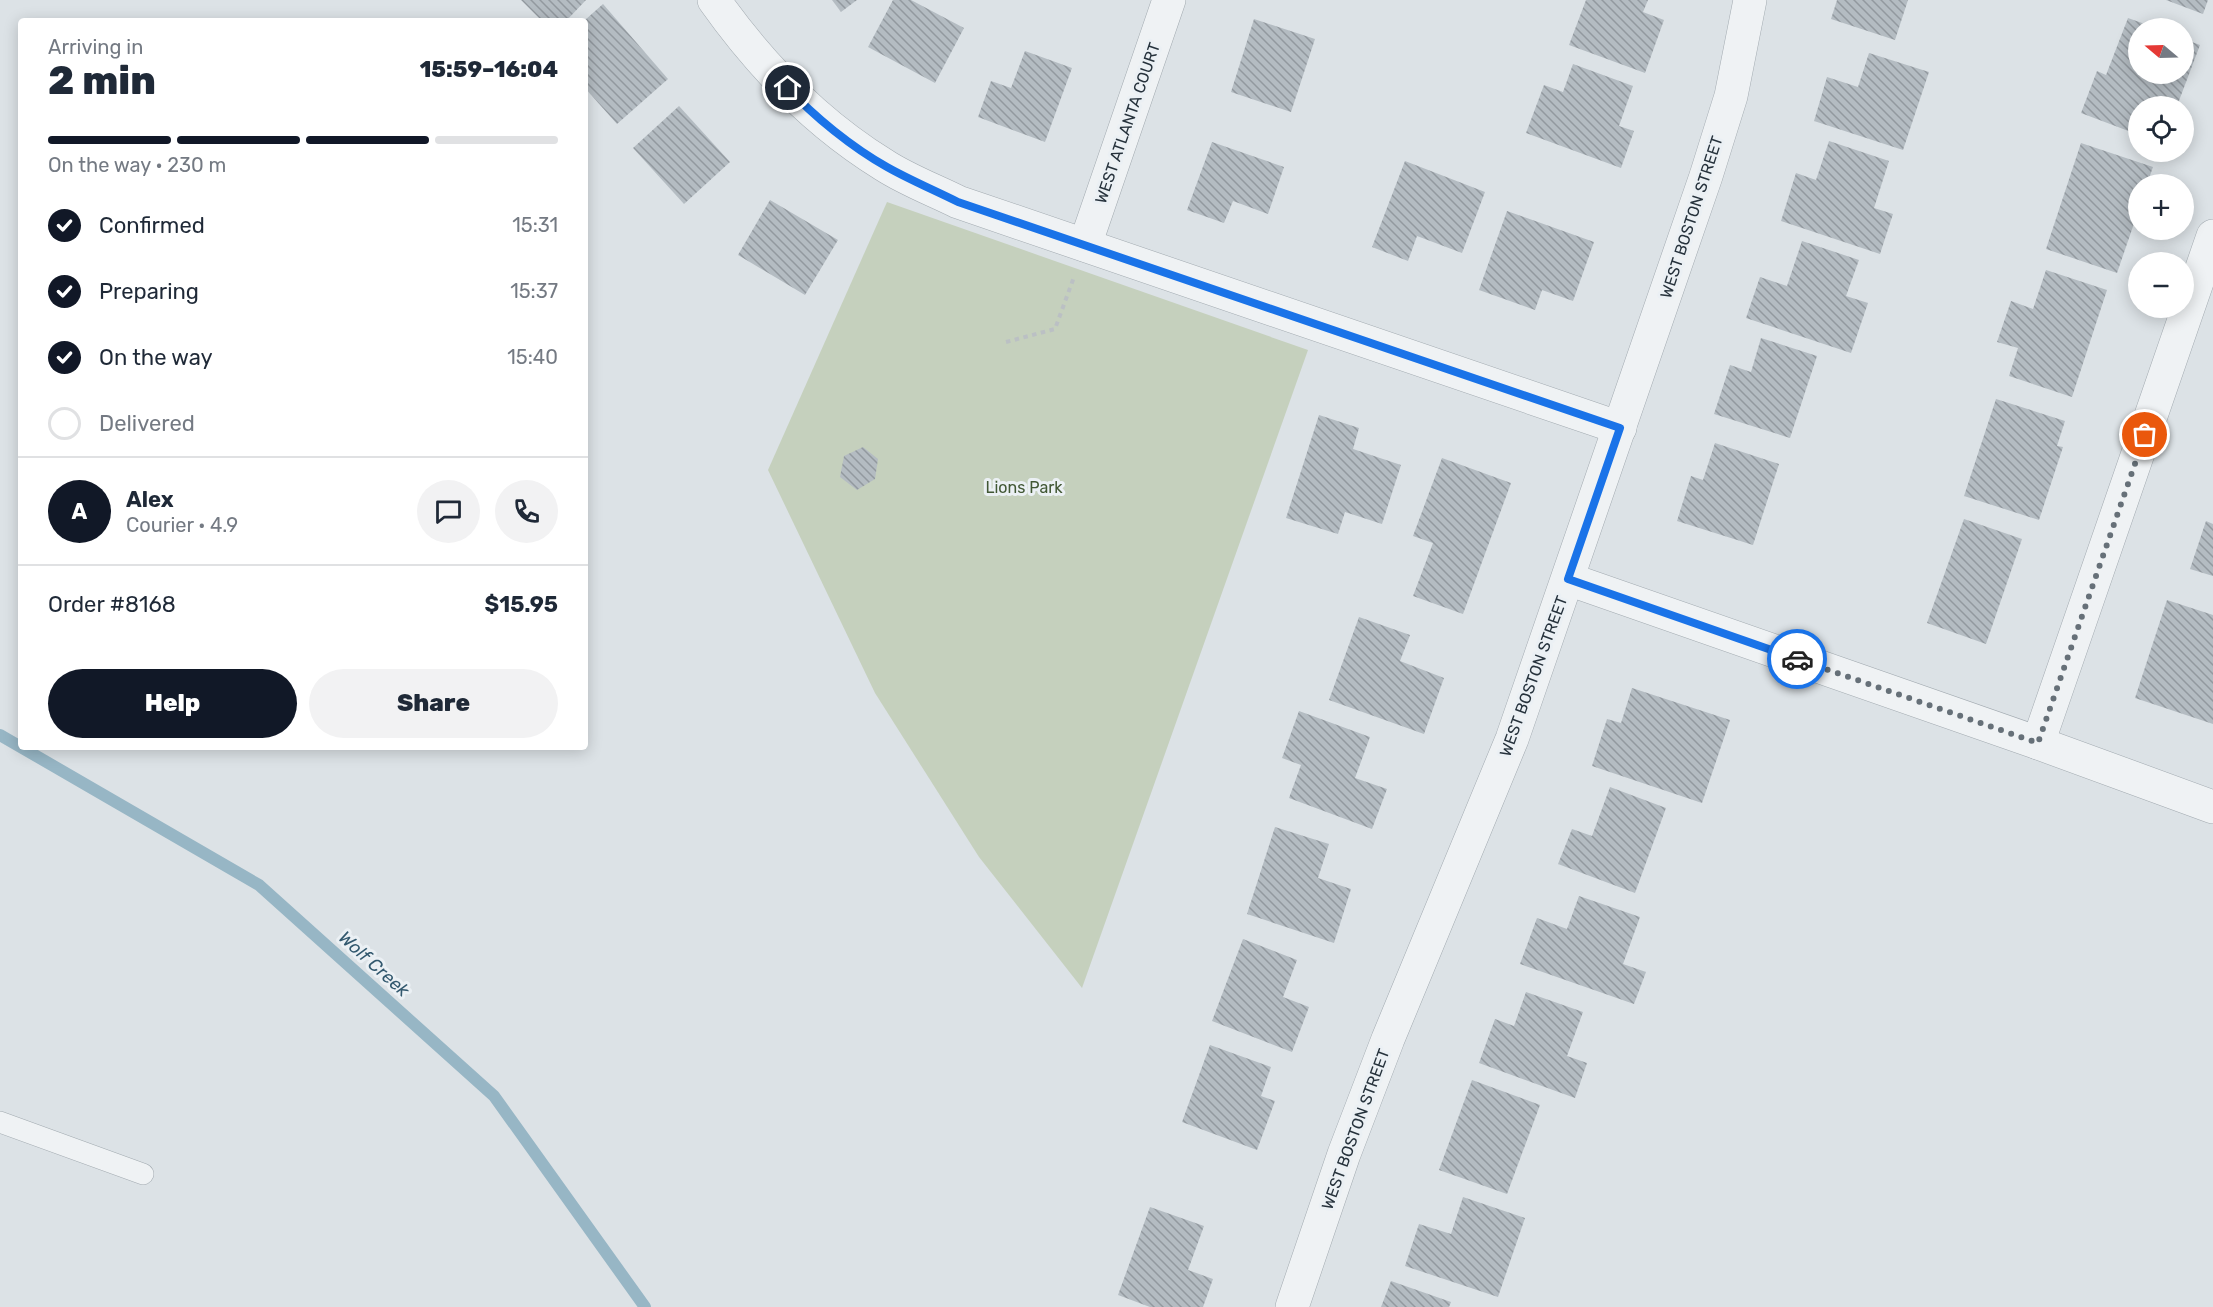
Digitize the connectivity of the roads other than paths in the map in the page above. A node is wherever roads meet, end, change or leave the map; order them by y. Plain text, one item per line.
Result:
1 (714, 0) edge
2 (1169, 0) edge
3 (1750, 0) edge
4 (2213, 236) edge
5 (1085, 245) junction
6 (1620, 428) junction
7 (1568, 579) junction
8 (2038, 743) junction
9 (2213, 807) edge
10 (0, 1122) edge
11 (144, 1174) dead end
12 (1292, 1307) edge

1 - 5 street
2 - 5 street, WEST ATLANTA COURT
3 - 6 street, WEST BOSTON STREET
4 - 8 street
5 - 6 street
6 - 7 street, WEST BOSTON STREET
7 - 8 street
7 - 12 street, WEST BOSTON STREET
8 - 9 street
10 - 11 lane

